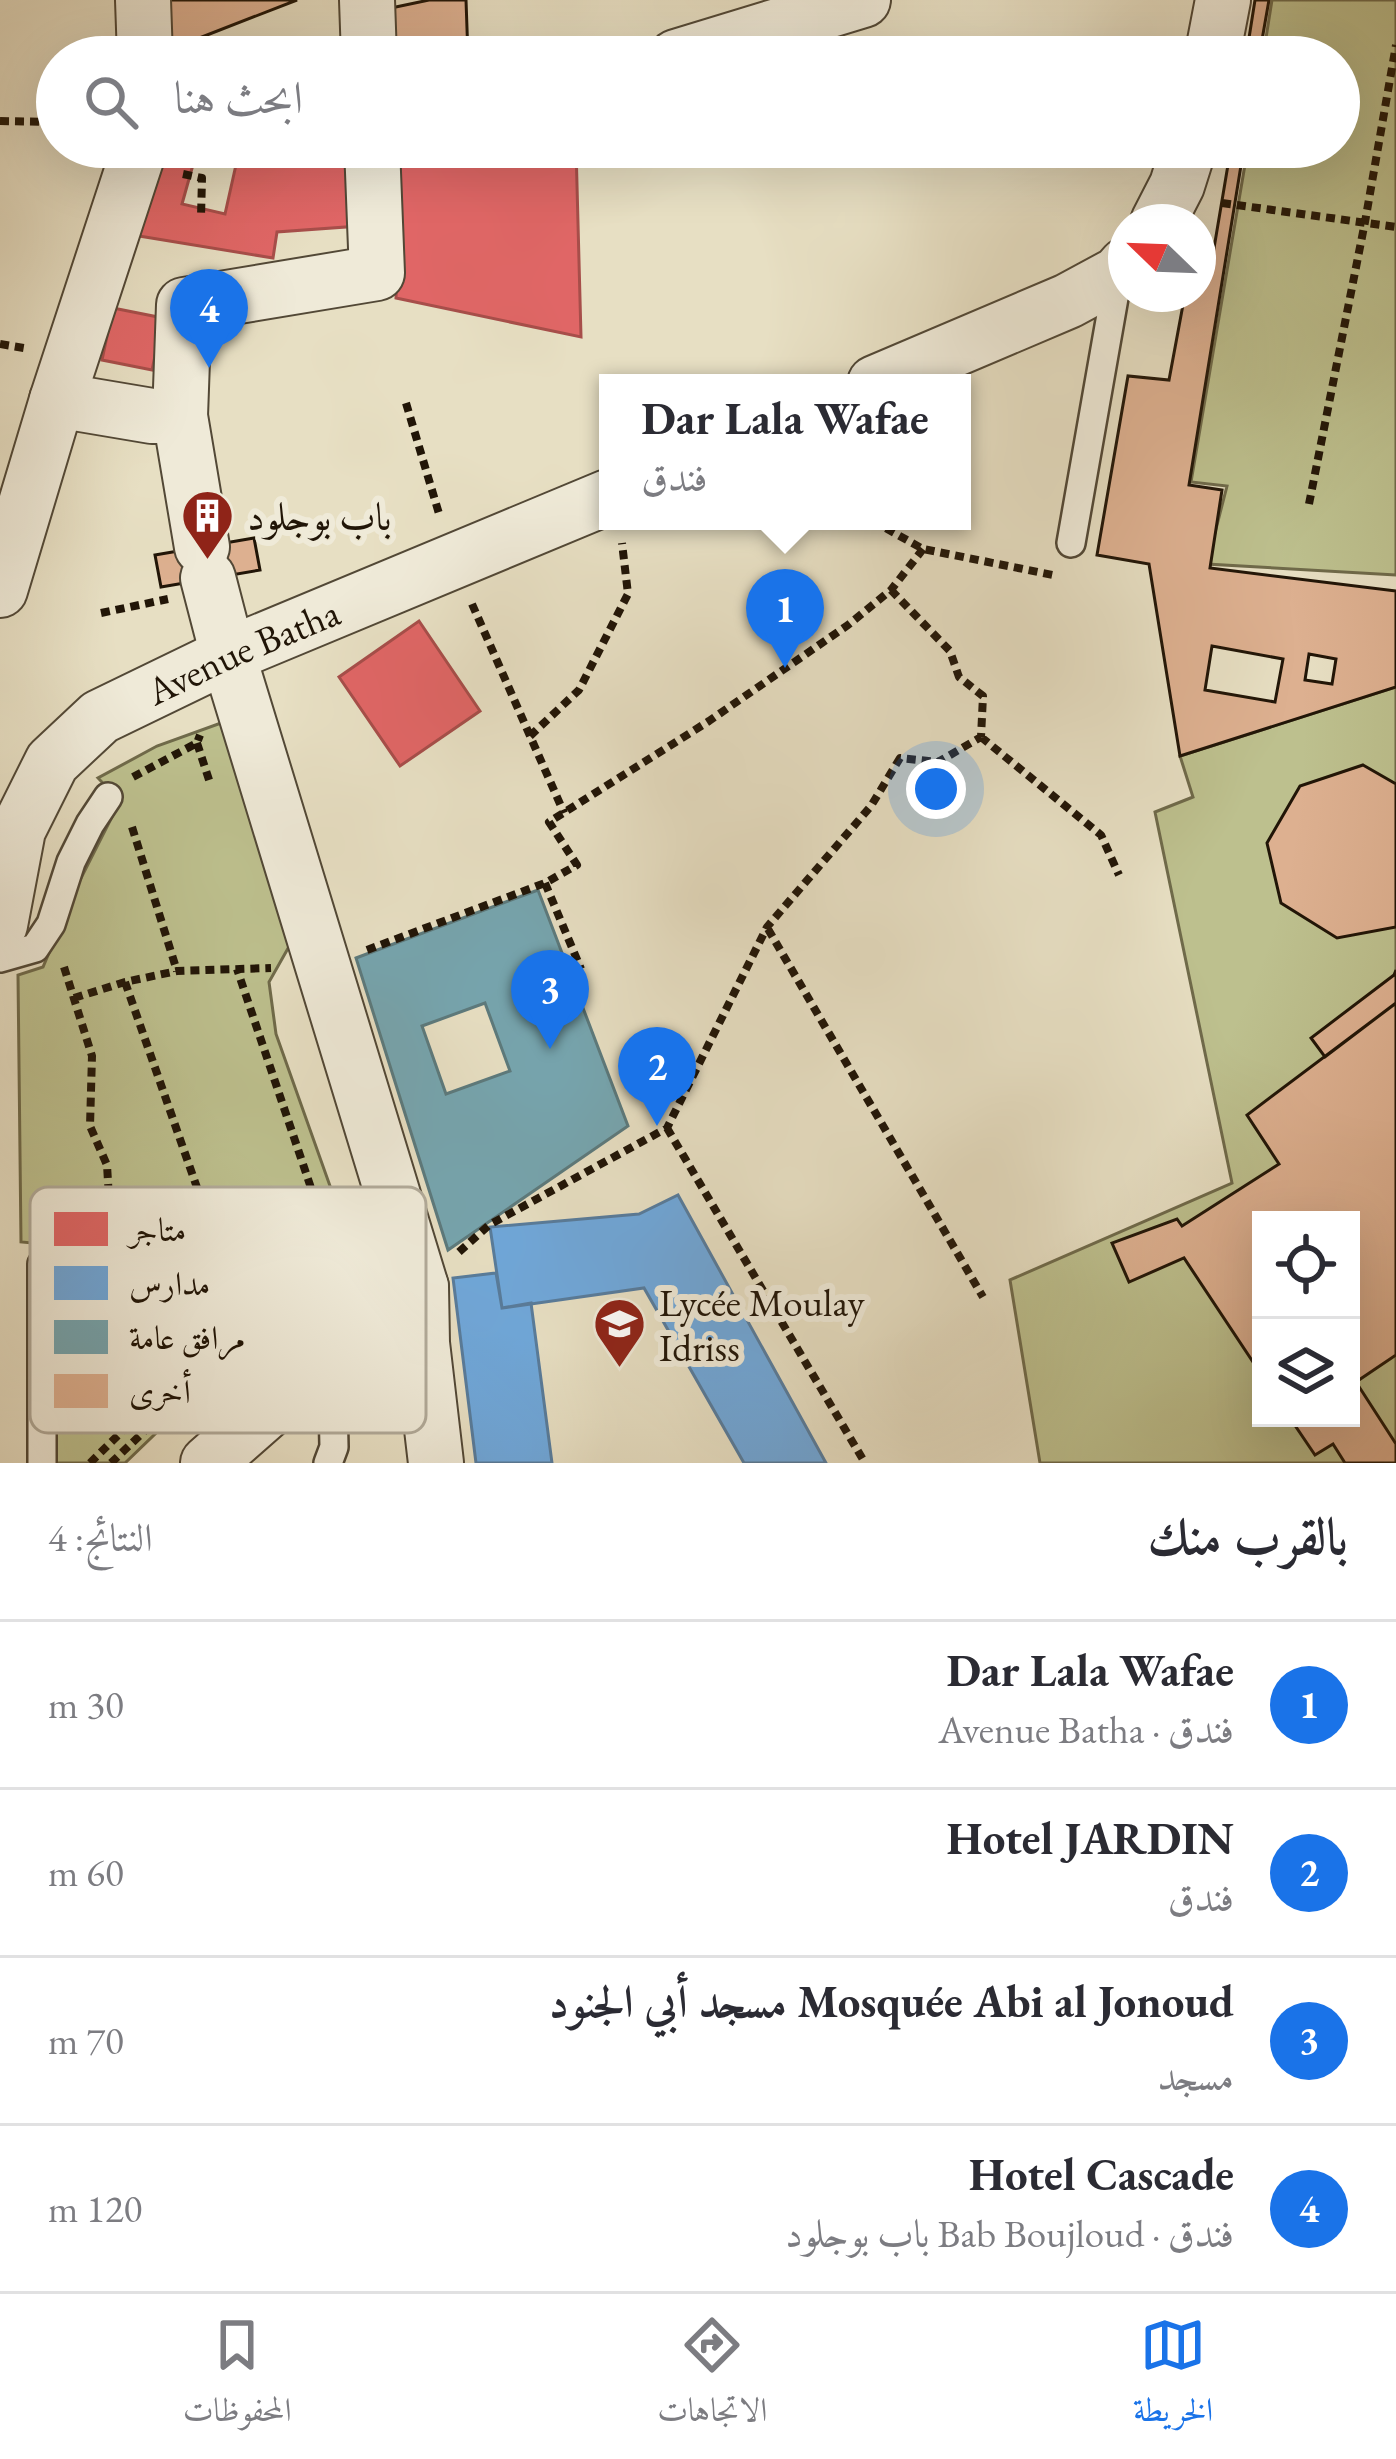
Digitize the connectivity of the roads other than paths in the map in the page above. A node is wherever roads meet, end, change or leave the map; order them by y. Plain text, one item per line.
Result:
1 (143, 0) edge
2 (367, 0) edge
3 (863, 0) edge
4 (1223, 0) edge
5 (144, 36) edge
6 (368, 36) edge
7 (745, 36) edge
8 (1216, 36) edge
9 (150, 168) edge
10 (380, 168) edge
11 (1182, 168) edge
12 (1167, 204) edge
13 (1108, 277) edge
14 (1114, 312) edge
15 (896, 374) edge
16 (57, 400) junction
17 (179, 416) junction
18 (599, 522) edge
19 (1071, 543) dead end
20 (0, 590) edge
21 (228, 655) junction
22 (108, 797) dead end
23 (0, 925) edge
24 (0, 958) edge
25 (390, 1187) edge
26 (426, 1377) edge
27 (42, 1433) edge
28 (242, 1433) edge
29 (334, 1433) edge
30 (42, 1463) edge
31 (208, 1463) edge
32 (328, 1463) edge
33 (436, 1463) edge

1 - 5 street
2 - 6 street
3 - 7 street
4 - 8 street
9 - 16 street
10 - 17 street
11 - 12 street
13 - 15 street
14 - 19 lane
16 - 17 street
16 - 20 street
17 - 21 street
18 - 21 street, Avenue Batha
21 - 23 street, Avenue Batha
21 - 25 street
22 - 24 lane
26 - 33 street
27 - 30 lane
28 - 31 street
29 - 32 lane

